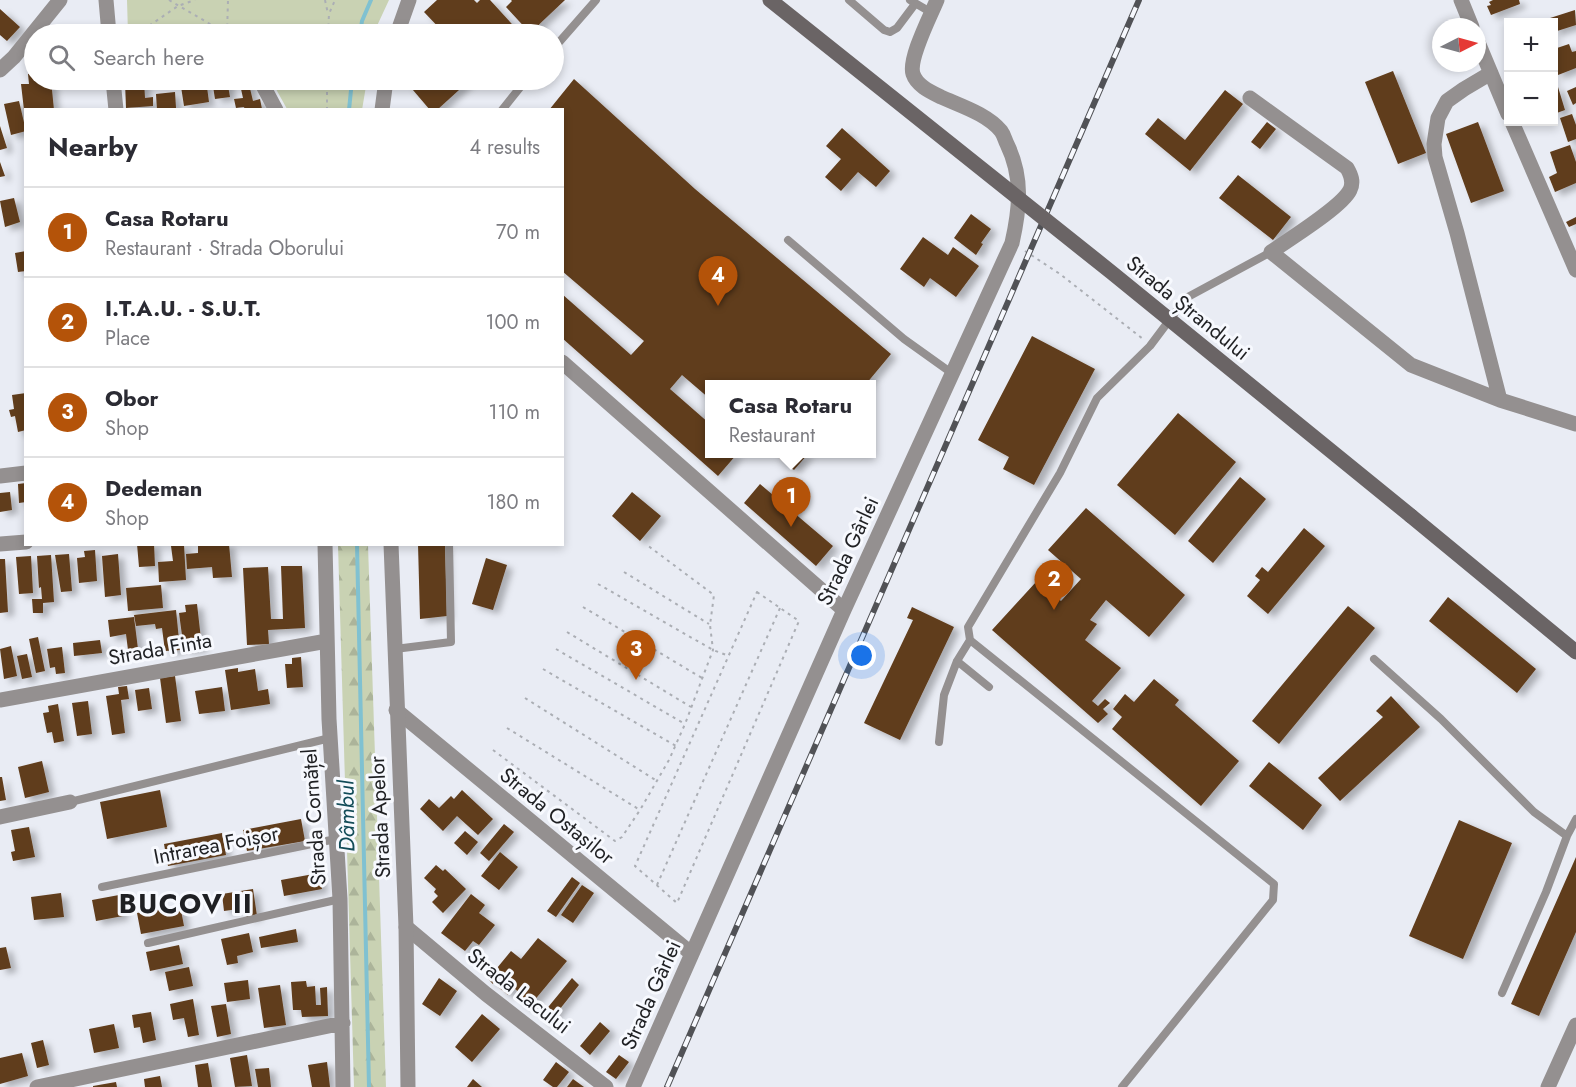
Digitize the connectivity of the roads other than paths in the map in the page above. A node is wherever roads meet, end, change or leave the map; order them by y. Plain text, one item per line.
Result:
1 (60, 0) edge
2 (106, 0) edge
3 (409, 0) edge
4 (596, 0) edge
5 (770, 0) edge
6 (849, 0) edge
7 (1461, 0) edge
8 (913, 2) edge
9 (935, 7) edge
10 (1468, 18) edge
11 (41, 24) edge
12 (108, 24) edge
13 (400, 24) edge
14 (564, 37) edge
15 (24, 45) edge
16 (1486, 61) edge
17 (0, 70) edge
18 (1491, 73) junction
19 (114, 90) edge
20 (266, 90) edge
21 (385, 90) edge
22 (518, 90) edge
23 (1250, 98) dead end
24 (1504, 103) edge
25 (116, 108) edge
26 (275, 108) edge
27 (382, 108) edge
28 (504, 108) edge
29 (1514, 126) edge
30 (788, 240) dead end
31 (1572, 248) edge
32 (1271, 252) junction
33 (1576, 270) edge
34 (564, 364) edge
35 (953, 374) junction
36 (1500, 400) junction
37 (1576, 424) edge
38 (24, 473) edge
39 (0, 476) edge
40 (24, 542) edge
41 (0, 544) edge
42 (326, 546) edge
43 (391, 546) edge
44 (449, 546) edge
45 (844, 610) junction
46 (970, 640) junction
47 (327, 641) junction
48 (394, 650) junction
49 (1576, 652) edge
50 (1374, 659) dead end
51 (957, 661) junction
52 (989, 687) dead end
53 (0, 700) edge
54 (396, 711) junction
55 (330, 738) junction
56 (939, 742) dead end
57 (70, 802) joint
58 (0, 818) edge
59 (1576, 819) edge
60 (1567, 836) junction
61 (336, 839) junction
62 (102, 887) dead end
63 (340, 899) junction
64 (406, 927) junction
65 (148, 943) dead end
66 (692, 954) junction
67 (1503, 993) dead end
68 (343, 1023) junction
69 (1576, 1025) edge
70 (37, 1087) edge
71 (343, 1087) edge
72 (408, 1087) edge
73 (606, 1087) edge
74 (633, 1087) edge
75 (1122, 1087) edge
76 (1548, 1087) edge

1 - 11 street
2 - 12 street
3 - 13 street
4 - 14 lane
5 - 49 main road, Strada Ștrandului, bridge
6 - 8 lane
7 - 10 street
8 - 9 lane
9 - 35 street, Strada Gârlei
15 - 17 street
16 - 18 street
18 - 24 street
18 - 36 street
19 - 25 street
20 - 26 street
21 - 27 street
22 - 28 lane
23 - 32 street
29 - 31 street
30 - 35 lane
31 - 33 street
32 - 36 street
32 - 46 lane
34 - 45 street
35 - 45 street, Strada Gârlei
36 - 37 street
38 - 39 street
40 - 41 street
42 - 47 street, Strada Cornățel
43 - 48 street, Strada Apelor
44 - 48 lane
45 - 66 street, Strada Gârlei
46 - 51 lane
46 - 75 lane
47 - 53 street, Strada Finta
47 - 55 street, Strada Cornățel
48 - 54 street, Strada Apelor
50 - 60 lane
51 - 52 lane
51 - 56 lane
54 - 64 street, Strada Apelor
54 - 66 street, Strada Ostașilor
55 - 57 lane
55 - 61 street, Strada Cornățel
57 - 58 street
59 - 60 lane
60 - 67 lane
61 - 62 lane, Intrarea Foișor
61 - 63 street, Strada Cornățel
63 - 65 lane
63 - 68 street, Strada Cornățel
64 - 72 street, Strada Apelor
64 - 73 street, Strada Lacului
66 - 74 street, Strada Gârlei
68 - 70 street
68 - 71 street, Strada Cornățel
69 - 76 street

